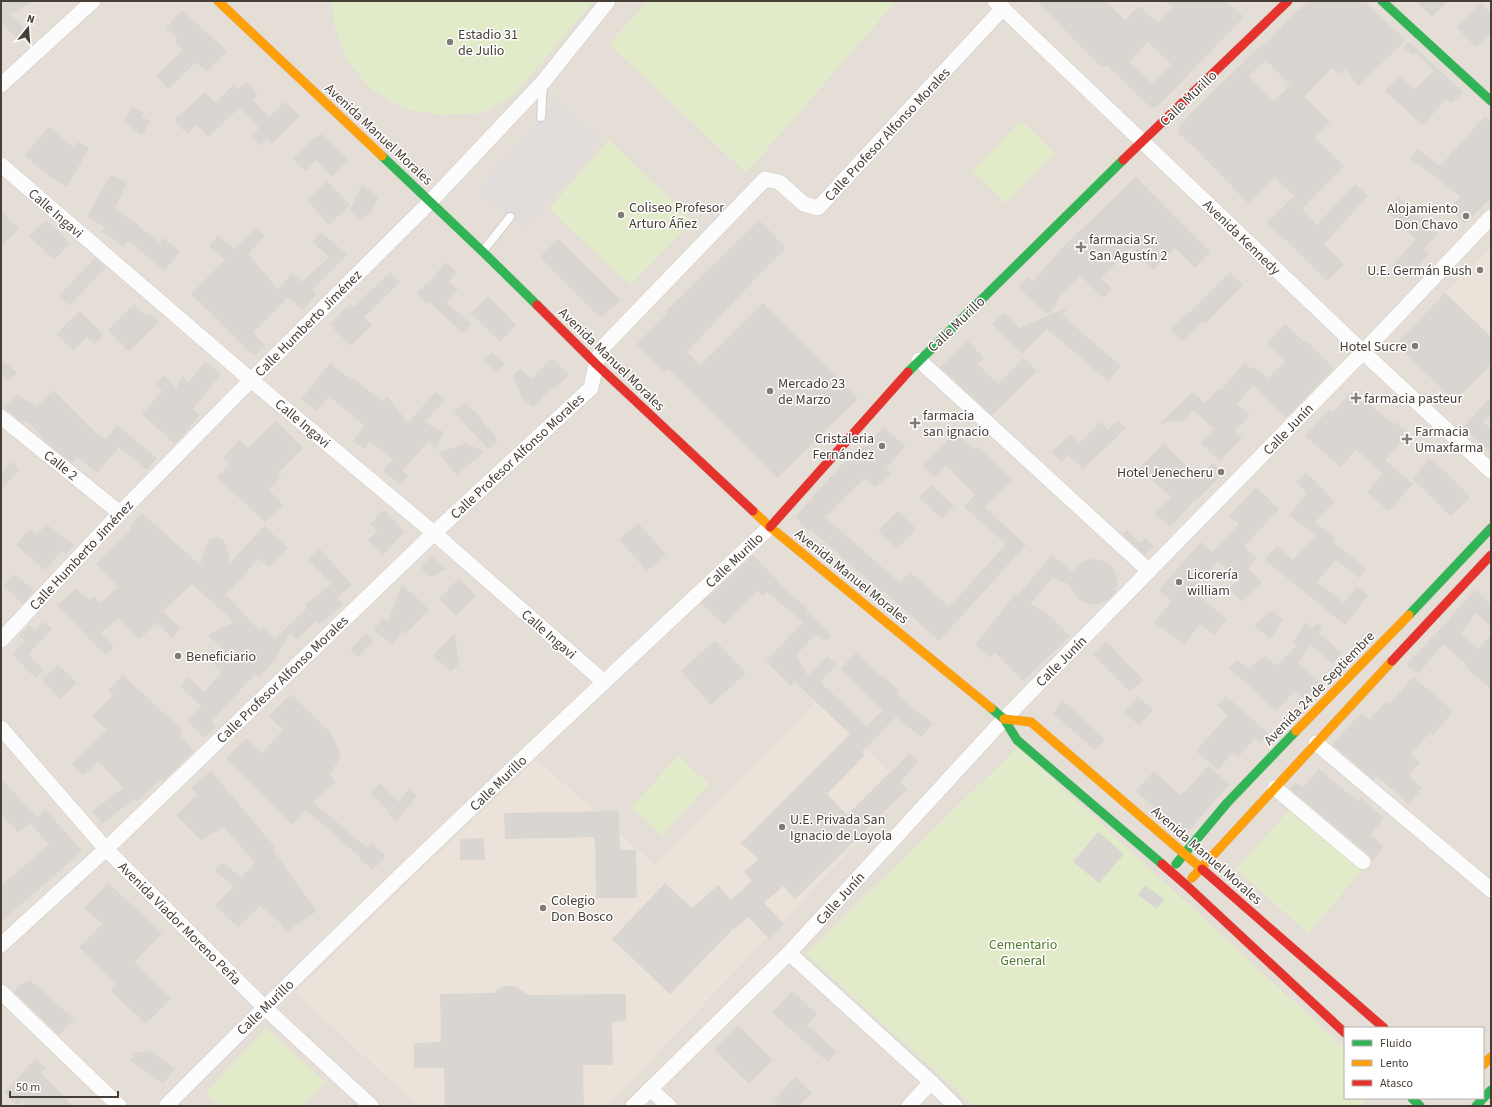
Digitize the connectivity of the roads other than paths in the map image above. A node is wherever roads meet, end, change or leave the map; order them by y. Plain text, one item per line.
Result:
1 (93, 1) edge
2 (218, 1) edge
3 (608, 1) edge
4 (1288, 1) edge
5 (1382, 1) edge
6 (999, 5) edge
7 (543, 82) junction
8 (1, 85) edge
9 (1491, 101) edge
10 (541, 117) dead end
11 (1142, 142) junction
12 (1, 165) edge
13 (430, 202) junction
14 (510, 217) dead end
15 (1491, 217) edge
16 (483, 252) junction
17 (1363, 352) junction
18 (919, 360) junction
19 (596, 364) junction
20 (251, 380) junction
21 (1, 417) edge
22 (1491, 471) edge
23 (120, 513) junction
24 (770, 527) junction
25 (1491, 528) edge
26 (434, 533) junction
27 (1491, 555) edge
28 (1149, 572) junction
29 (1, 640) edge
30 (604, 682) junction
31 (1004, 719) junction
32 (1, 728) edge
33 (1316, 743) junction
34 (1275, 788) junction
35 (106, 849) junction
36 (1184, 854) junction
37 (1363, 862) dead end
38 (1201, 868) junction
39 (1170, 871) junction
40 (1186, 885) junction
41 (1491, 890) edge
42 (1, 945) edge
43 (789, 953) junction
44 (1, 992) edge
45 (264, 1007) junction
46 (1383, 1027) edge
47 (1344, 1032) edge
48 (930, 1082) junction
49 (650, 1089) junction
50 (1491, 1090) edge
51 (1484, 1097) edge
52 (119, 1106) edge
53 (166, 1106) edge
54 (371, 1106) edge
55 (633, 1106) edge
56 (669, 1106) edge
57 (909, 1106) edge
58 (955, 1106) edge

1 - 8 street
2 - 13 street, Avenida Manuel Morales
3 - 7 street, Calle Humberto Jiménez
4 - 11 street, Calle Murillo
5 - 9 street
6 - 11 street, Avenida Kennedy
6 - 19 street, Calle Profesor Alfonso Morales
7 - 10 lane
7 - 13 street, Calle Humberto Jiménez
11 - 17 street, Avenida Kennedy
11 - 18 street, Calle Murillo
12 - 20 street, Calle Ingavi
13 - 16 street, Avenida Manuel Morales
13 - 20 street, Calle Humberto Jiménez
14 - 16 lane
15 - 17 street, Calle Junín
16 - 19 street, Avenida Manuel Morales
17 - 22 street, Avenida Kennedy
17 - 28 street, Calle Junín
18 - 24 street, Calle Murillo
18 - 28 street
19 - 24 street, Avenida Manuel Morales
19 - 26 street, Calle Profesor Alfonso Morales
20 - 23 street, Calle Humberto Jiménez
20 - 26 street, Calle Ingavi
21 - 23 street, Calle 2
23 - 29 street, Calle Humberto Jiménez
24 - 30 street, Calle Murillo
24 - 31 street, Avenida Manuel Morales
25 - 36 street, Avenida 24 de Septiembre
26 - 30 street, Calle Ingavi
26 - 35 street, Calle Profesor Alfonso Morales
27 - 33 street
28 - 31 street, Calle Junín
30 - 45 street, Calle Murillo
31 - 36 street, Avenida Manuel Morales
31 - 39 street, Avenida Manuel Morales
31 - 43 street, Calle Junín
32 - 35 street, Avenida Viador Moreno Peña
33 - 34 street
33 - 41 street
34 - 37 street
34 - 38 street
35 - 42 street, Calle Profesor Alfonso Morales
35 - 45 street, Avenida Viador Moreno Peña
36 - 38 street, Avenida Manuel Morales
36 - 39 street, Avenida 24 de Septiembre
38 - 40 street
38 - 46 street, Avenida Manuel Morales
39 - 40 street, Avenida Manuel Morales
40 - 47 street, Avenida Manuel Morales
43 - 48 street
43 - 49 street, Calle Junín
44 - 52 street
45 - 53 street, Calle Murillo
45 - 54 street, Avenida Viador Moreno Peña
48 - 57 street
48 - 58 street
49 - 55 street, Calle Junín
49 - 56 street
50 - 51 street

